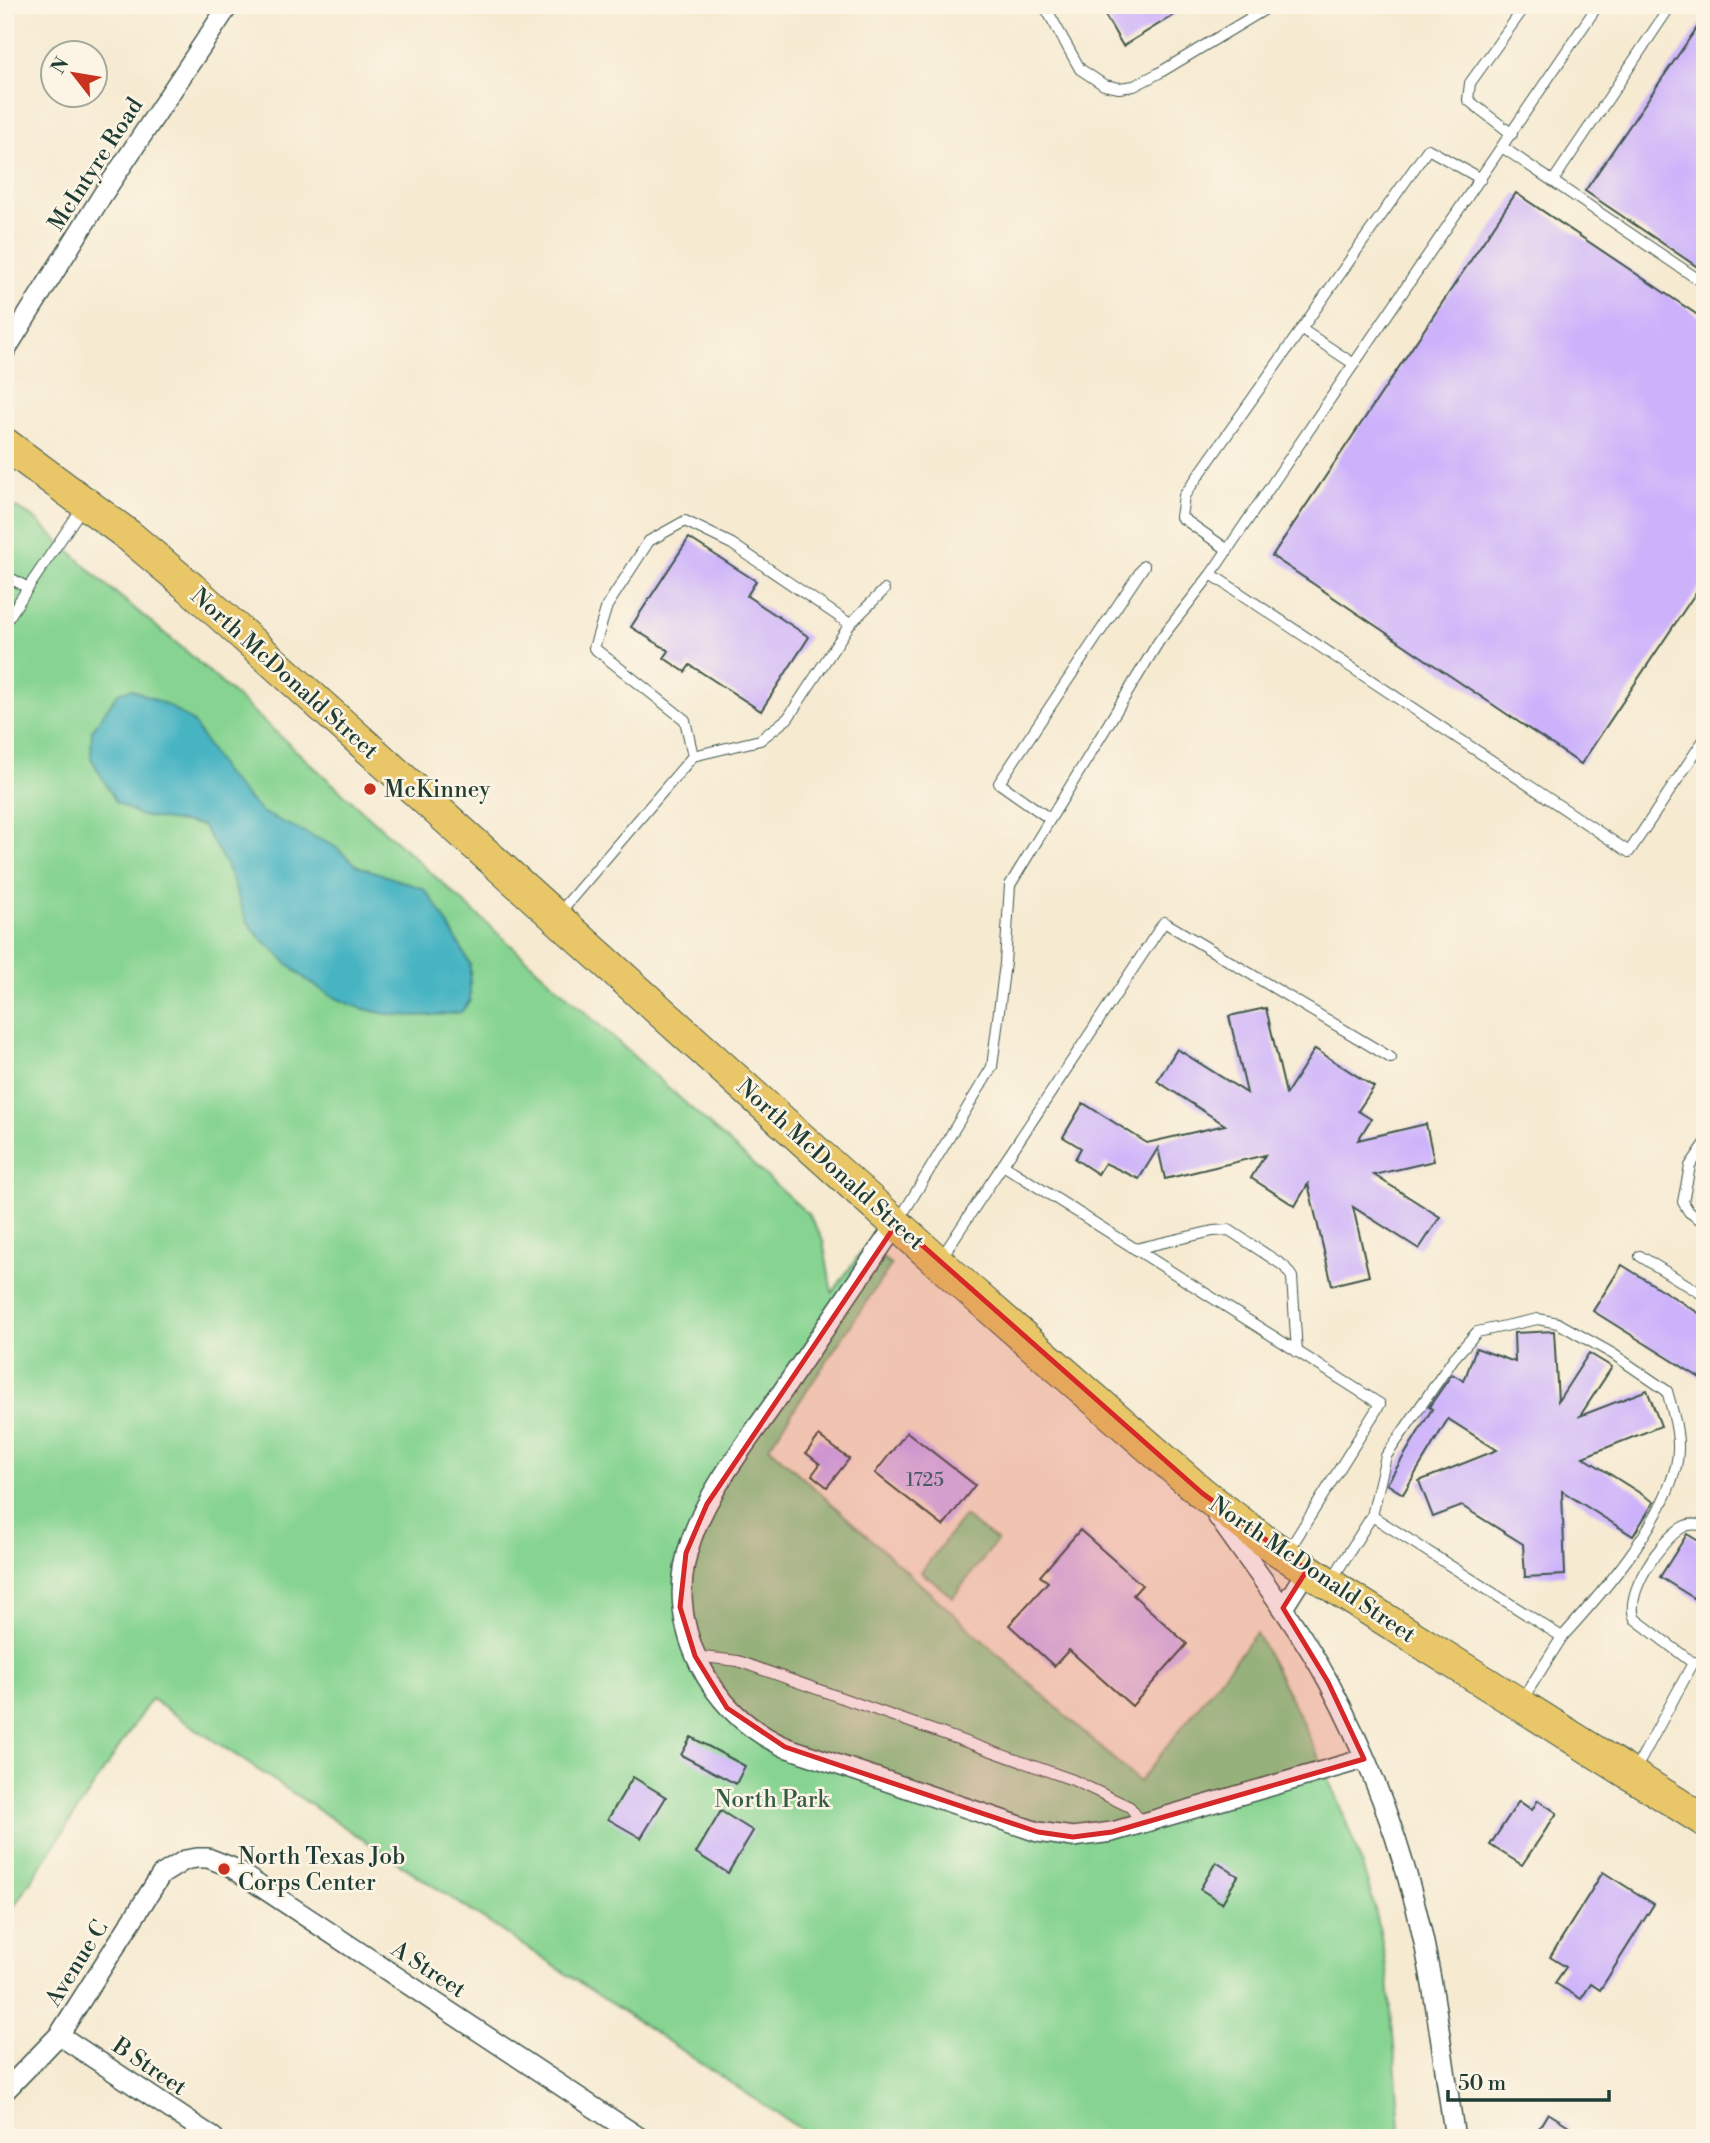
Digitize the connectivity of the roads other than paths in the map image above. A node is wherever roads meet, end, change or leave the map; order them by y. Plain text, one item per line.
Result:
1 (229, 5) edge
2 (1044, 5) edge
3 (1272, 5) edge
4 (1525, 5) edge
5 (1598, 5) edge
6 (1671, 5) edge
7 (1512, 134) junction
8 (1503, 147) junction
9 (1481, 179) junction
10 (1553, 181) junction
11 (1705, 284) edge
12 (1301, 329) junction
13 (5, 351) edge
14 (1354, 364) junction
15 (5, 444) edge
16 (86, 503) junction
17 (1228, 550) junction
18 (1144, 566) dead end
19 (1211, 574) junction
20 (5, 575) edge
21 (28, 588) junction
22 (884, 590) dead end
23 (5, 623) edge
24 (850, 624) junction
25 (1705, 738) edge
26 (693, 756) junction
27 (1050, 819) junction
28 (556, 916) junction
29 (1391, 1058) dead end
30 (1705, 1144) edge
31 (1003, 1165) junction
32 (897, 1223) junction
33 (1705, 1223) edge
34 (1135, 1249) junction
35 (1640, 1256) dead end
36 (939, 1261) junction
37 (1705, 1296) edge
38 (1297, 1352) junction
39 (1202, 1493) junction
40 (1373, 1516) junction
41 (1705, 1526) edge
42 (1307, 1570) junction
43 (1283, 1608) junction
44 (1562, 1637) junction
45 (695, 1656) junction
46 (1705, 1660) edge
47 (1693, 1664) junction
48 (1520, 1704) junction
49 (1364, 1759) junction
50 (1632, 1775) junction
51 (1705, 1821) edge
52 (1143, 1824) junction
53 (185, 1860) joint
54 (59, 2035) junction
55 (5, 2091) edge
56 (214, 2138) edge
57 (640, 2138) edge
58 (1455, 2138) edge

1 - 13 street, McIntyre Road
2 - 3 lane
4 - 7 lane
5 - 7 lane
6 - 10 lane
7 - 8 lane
8 - 9 lane
8 - 10 lane
9 - 12 lane
9 - 14 lane
10 - 11 lane
12 - 14 lane
12 - 17 lane
14 - 17 lane
15 - 16 main road, North McDonald Street
16 - 21 lane
16 - 28 main road, North McDonald Street
17 - 19 lane
18 - 27 lane
19 - 25 lane
19 - 27 lane
20 - 21 lane
21 - 23 lane
22 - 24 lane
24 - 26 lane
24 - 26 lane
26 - 28 lane
27 - 32 lane
28 - 32 main road, North McDonald Street
29 - 31 lane
30 - 33 lane
31 - 34 lane
31 - 36 lane
32 - 36 main road, North McDonald Street
32 - 45 street
34 - 38 lane
34 - 38 lane
35 - 37 lane
36 - 39 main road, North McDonald Street
38 - 42 lane
39 - 42 main road, North McDonald Street
39 - 43 street
40 - 42 lane
40 - 44 lane
40 - 44 lane
41 - 47 lane
42 - 43 street
42 - 48 main road, North McDonald Street
43 - 49 street
44 - 48 lane
45 - 52 lane
45 - 52 street
46 - 47 lane
47 - 50 lane
48 - 50 main road, North McDonald Street
49 - 52 street
49 - 58 street
50 - 51 main road, North McDonald Street
53 - 54 street, Avenue C
53 - 57 street, A Street
54 - 55 street, Avenue C
54 - 56 street, B Street

